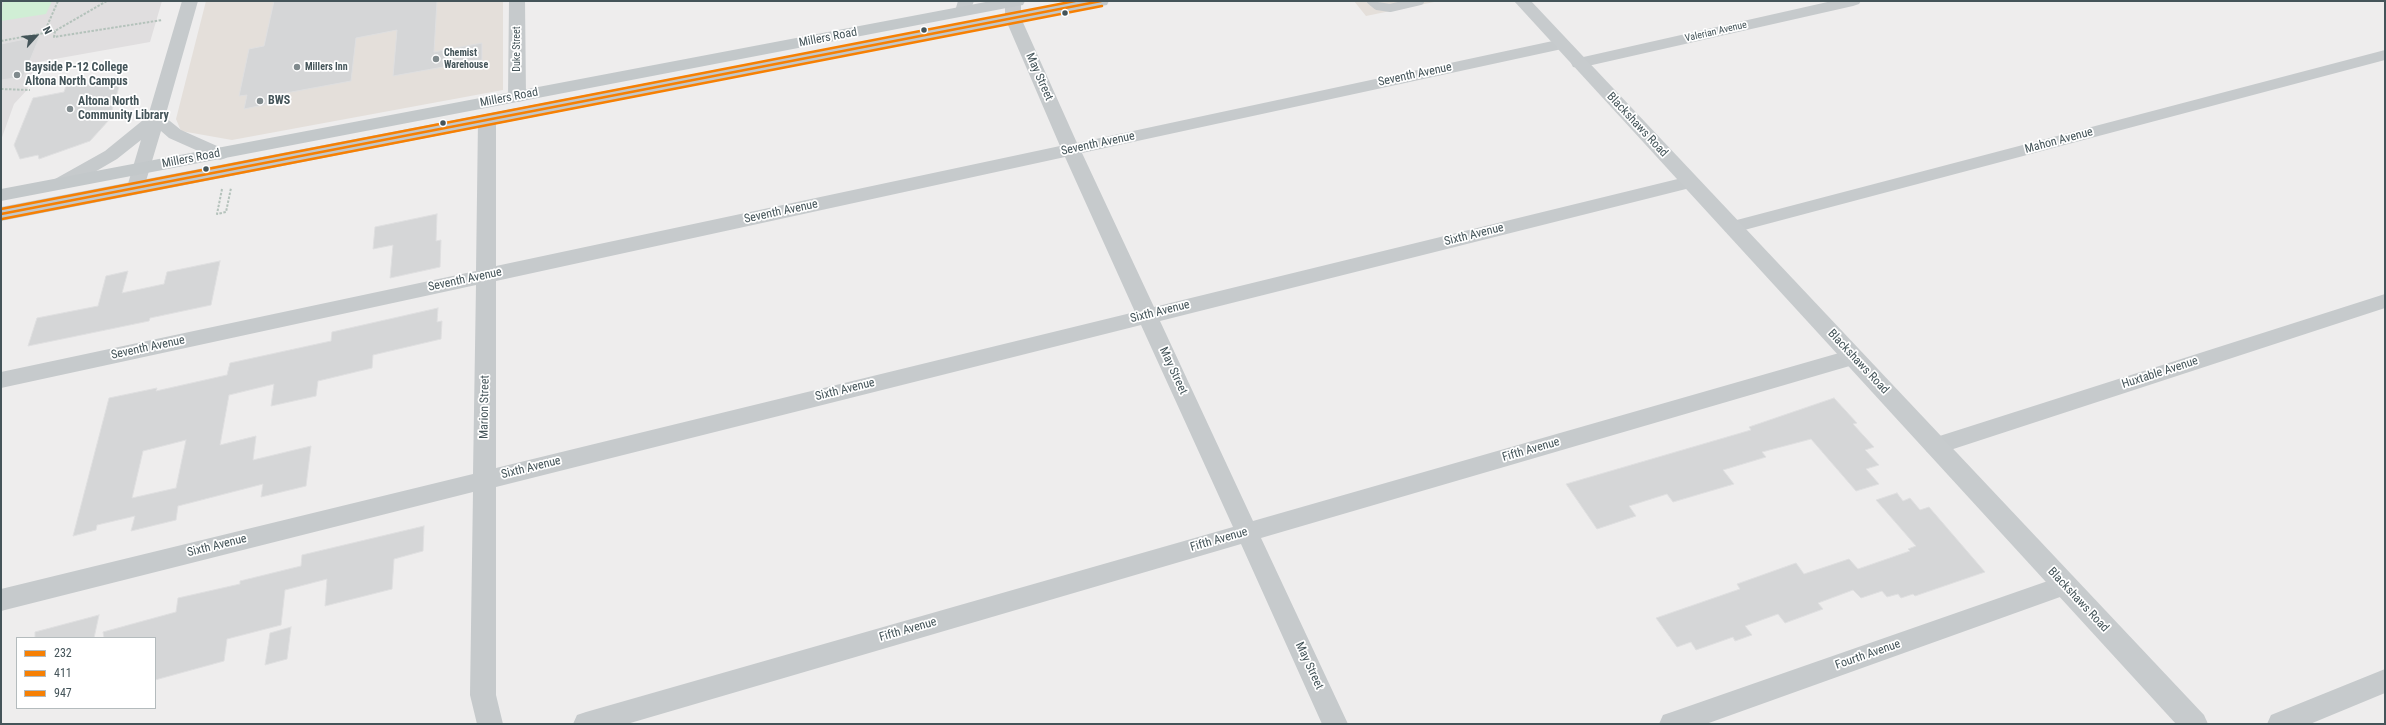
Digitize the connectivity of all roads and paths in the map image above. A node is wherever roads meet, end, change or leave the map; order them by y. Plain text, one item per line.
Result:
1 (58, 1) edge
2 (107, 1) edge
3 (190, 1) edge
4 (517, 1) edge
5 (1101, 1) edge
6 (1371, 1) edge
7 (1420, 1) edge
8 (1522, 1) edge
9 (1853, 1) edge
10 (1010, 5) edge
11 (964, 6) edge
12 (162, 20) dead end
13 (56, 31) junction
14 (44, 33) junction
15 (1, 41) edge
16 (1562, 44) junction
17 (2385, 55) edge
18 (1579, 63) junction
19 (1, 89) edge
20 (30, 90) dead end
21 (517, 97) junction
22 (156, 118) junction
23 (487, 120) junction
24 (1071, 150) junction
25 (220, 154) junction
26 (139, 178) junction
27 (1690, 182) junction
28 (62, 183) junction
29 (231, 185) dead end
30 (222, 188) dead end
31 (1, 195) edge
32 (1, 214) edge
33 (1733, 228) junction
34 (486, 276) junction
35 (2385, 301) edge
36 (1147, 315) junction
37 (1853, 357) junction
38 (1, 380) edge
39 (1935, 446) junction
40 (484, 480) junction
41 (1247, 532) junction
42 (2065, 585) junction
43 (1, 600) edge
44 (2385, 681) edge
45 (484, 695) junction
46 (476, 724) edge
47 (490, 724) edge
48 (586, 724) edge
49 (1335, 724) edge
50 (1672, 724) edge
51 (2194, 724) edge
52 (2280, 724) edge

1 - 14 path
2 - 13 path
3 - 22 street
4 - 21 street, Duke Street
5 - 10 main road, Millers Road
6 - 7 lane
8 - 16 main road, Blackshaws Road
9 - 18 street, Valerian Avenue
10 - 11 main road, Millers Road
10 - 23 main road, Millers Road
10 - 24 street, May Street
11 - 21 main road, Millers Road
12 - 13 path
13 - 14 path
14 - 15 path
16 - 18 main road, Blackshaws Road
16 - 24 street, Seventh Avenue
17 - 33 street, Mahon Avenue
18 - 27 main road, Blackshaws Road
19 - 20 path
21 - 25 main road, Millers Road
22 - 25 street
22 - 26 street
22 - 28 street
23 - 26 main road, Millers Road
23 - 34 street, Marion Street
24 - 34 street, Seventh Avenue
24 - 36 street, May Street
25 - 26 main road, Millers Road
26 - 28 main road, Millers Road
26 - 32 main road, Millers Road
27 - 33 main road, Blackshaws Road
27 - 36 street, Sixth Avenue
28 - 31 main road, Millers Road
29 - 30 path
33 - 37 main road, Blackshaws Road
34 - 38 street, Seventh Avenue
34 - 40 street, Marion Street
35 - 39 street, Huxtable Avenue
36 - 40 street, Sixth Avenue
36 - 41 street, May Street
37 - 39 main road, Blackshaws Road
37 - 41 street, Fifth Avenue
39 - 42 main road, Blackshaws Road
40 - 43 street, Sixth Avenue
40 - 45 street, Marion Street
41 - 48 street, Fifth Avenue
41 - 49 street, May Street
42 - 50 street, Fourth Avenue
42 - 51 main road, Blackshaws Road
44 - 52 street
45 - 46 street, Marion Street
45 - 47 street, Marion Street

